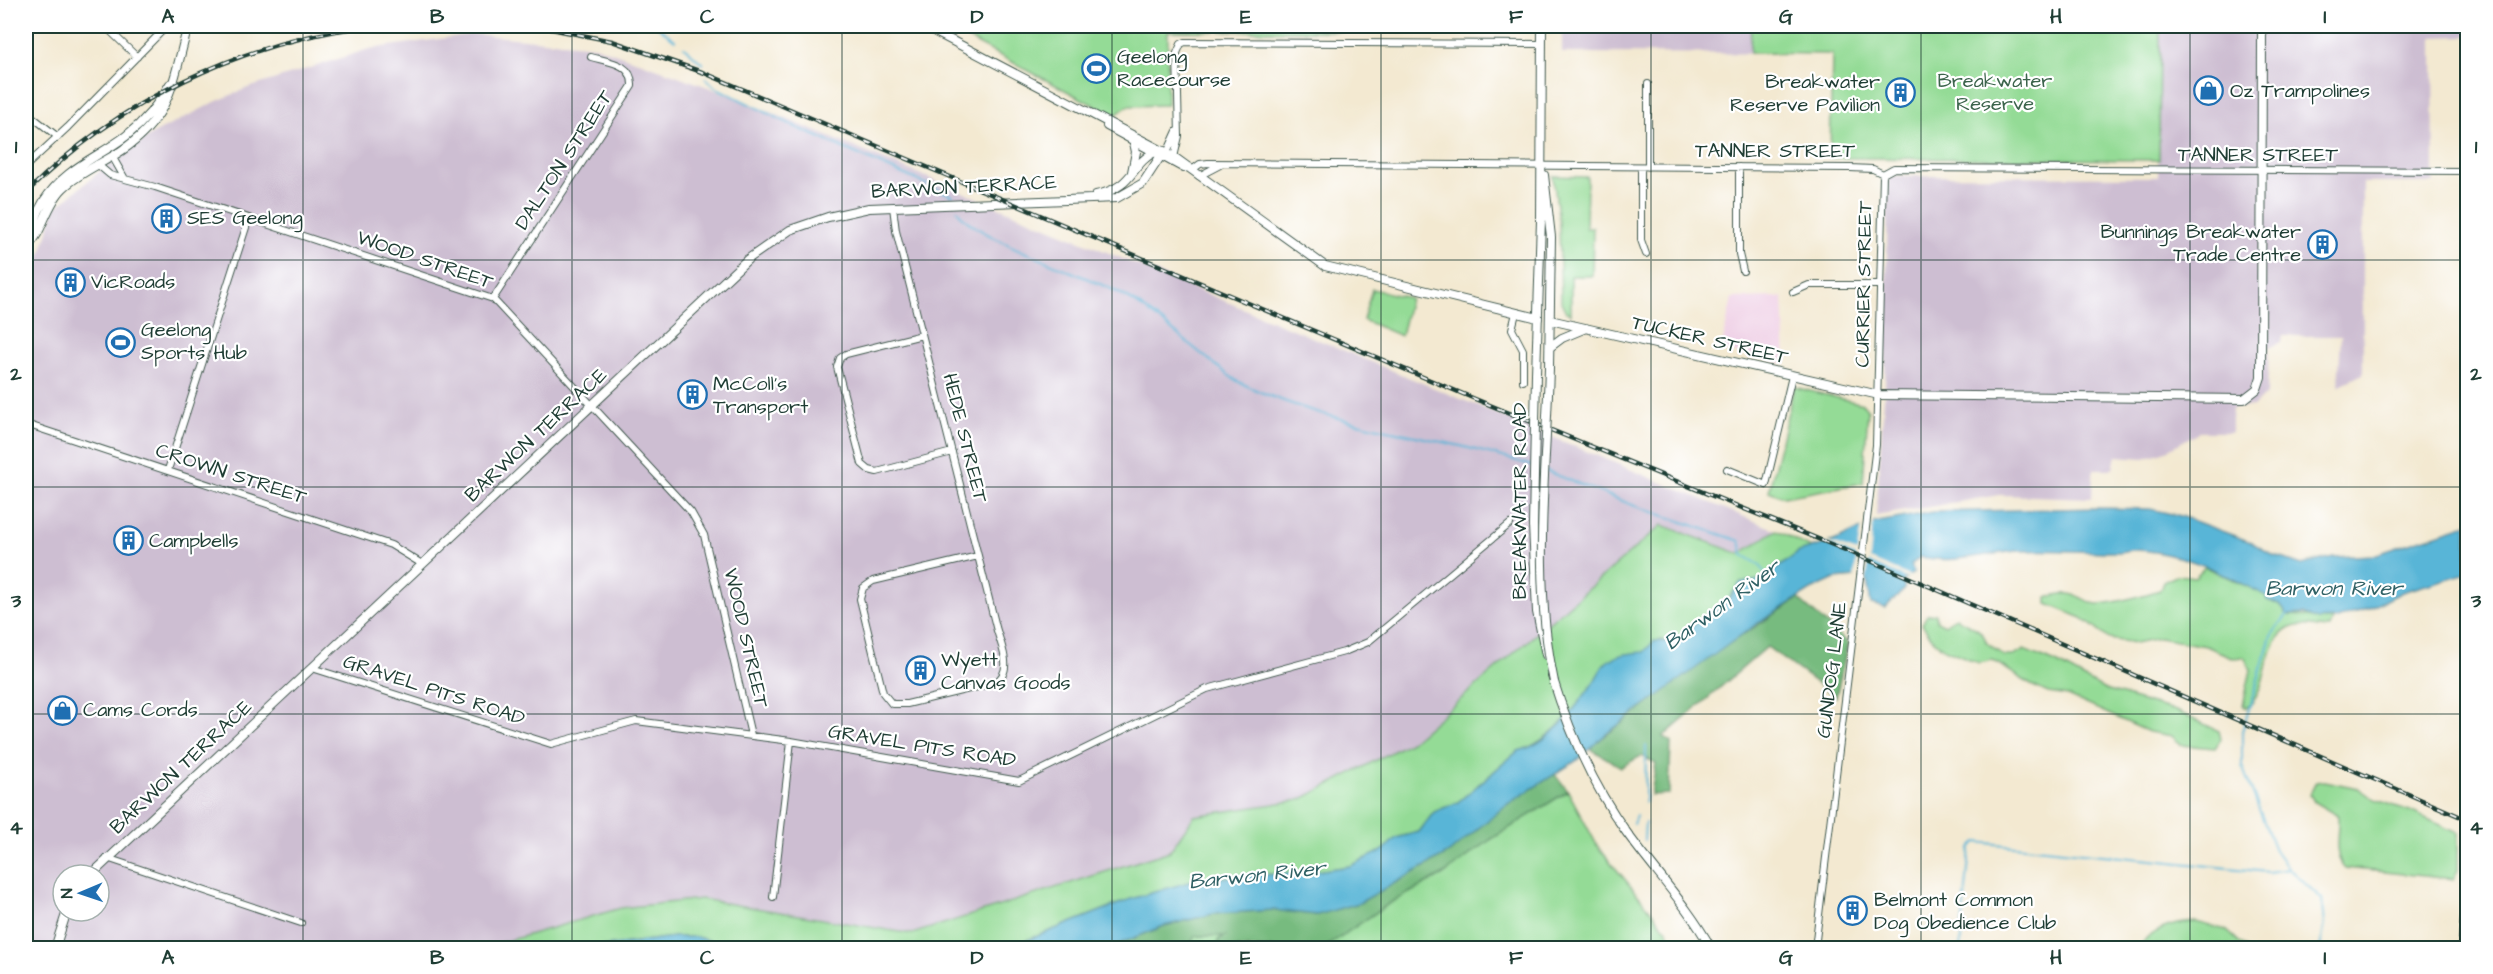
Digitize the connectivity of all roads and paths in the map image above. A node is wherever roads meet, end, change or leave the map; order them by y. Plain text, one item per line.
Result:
1 (105, 26) edge
2 (167, 26) edge
3 (188, 26) edge
4 (924, 26) edge
5 (1542, 26) edge
6 (2262, 26) edge
7 (1542, 44) junction
8 (137, 57) junction
9 (591, 57) dead end
10 (177, 67) junction
11 (1648, 84) dead end
12 (26, 112) edge
13 (1120, 131) junction
14 (58, 137) junction
15 (1134, 143) junction
16 (1165, 155) junction
17 (99, 156) junction
18 (112, 156) junction
19 (26, 166) edge
20 (1541, 166) junction
21 (1644, 167) junction
22 (1739, 167) junction
23 (2260, 171) junction
24 (2468, 171) edge
25 (1194, 173) junction
26 (1883, 174) junction
27 (124, 177) junction
28 (1125, 183) junction
29 (1086, 198) junction
30 (893, 207) junction
31 (249, 218) junction
32 (1646, 254) dead end
33 (26, 257) edge
34 (1743, 271) dead end
35 (1880, 285) junction
36 (1793, 292) dead end
37 (493, 299) junction
38 (1516, 313) junction
39 (1538, 318) junction
40 (1550, 320) junction
41 (1586, 328) junction
42 (922, 335) junction
43 (1550, 346) junction
44 (1792, 376) junction
45 (1522, 381) dead end
46 (1879, 395) junction
47 (593, 405) junction
48 (26, 424) edge
49 (952, 452) junction
50 (1727, 469) dead end
51 (168, 470) junction
52 (1510, 524) dead end
53 (978, 555) junction
54 (422, 564) junction
55 (312, 668) junction
56 (1554, 681) junction
57 (751, 735) junction
58 (791, 741) junction
59 (107, 858) junction
60 (102, 863) edge
61 (2468, 876) edge
62 (773, 897) dead end
63 (63, 923) edge
64 (301, 923) dead end
65 (55, 948) edge
66 (1711, 948) edge
67 (1815, 948) edge
68 (2461, 948) edge

1 - 8 street
2 - 8 street
3 - 10 main road
4 - 13 street, TUCKER STREET
5 - 7 main road
6 - 23 street
7 - 16 street
7 - 20 main road
8 - 14 street
9 - 37 street, DALTON STREET
10 - 17 main road
10 - 18 main road
11 - 21 street
12 - 14 street
13 - 15 street, TUCKER STREET
13 - 16 street
14 - 19 street
15 - 16 street, TUCKER STREET
15 - 28 street
16 - 25 street, TUCKER STREET
16 - 28 street, BARWON TERRACE
16 - 29 street, BARWON TERRACE
17 - 18 main road
17 - 18 main road
17 - 27 street, WOOD STREET
17 - 33 main road
18 - 27 street
20 - 21 street, TANNER STREET
20 - 25 street, TANNER STREET
20 - 39 main road, BREAKWATER ROAD
20 - 40 main road, BREAKWATER ROAD
21 - 22 street, TANNER STREET
21 - 32 street
22 - 26 street, TANNER STREET
22 - 34 street
23 - 24 street, TANNER STREET
23 - 26 street, TANNER STREET
23 - 46 street, TUCKER STREET
25 - 38 street, TUCKER STREET
26 - 35 street, CURRIER STREET
27 - 31 street, WOOD STREET
28 - 29 street, BARWON TERRACE
29 - 30 street, BARWON TERRACE
30 - 42 street, HEDE STREET
30 - 47 street, BARWON TERRACE
31 - 37 street, WOOD STREET
31 - 51 street
35 - 36 street
35 - 46 street, CURRIER STREET
37 - 47 street, WOOD STREET
38 - 39 street, TUCKER STREET
38 - 45 street
39 - 40 main road, TUCKER STREET
39 - 56 main road, BREAKWATER ROAD, bridge
40 - 41 street, TUCKER STREET
40 - 43 main road, BREAKWATER ROAD
41 - 43 street
41 - 44 street, TUCKER STREET
42 - 49 street, HEDE STREET
42 - 49 street
43 - 56 main road, BREAKWATER ROAD, bridge
44 - 46 street, TUCKER STREET
44 - 50 street
46 - 67 street, GUNDOG LANE
47 - 54 street, BARWON TERRACE
47 - 57 street, WOOD STREET
48 - 51 street, CROWN STREET
49 - 53 street, HEDE STREET
51 - 54 street, CROWN STREET
52 - 58 street, GRAVEL PITS ROAD
53 - 53 street, HEDE STREET
54 - 55 street, BARWON TERRACE
55 - 57 street, GRAVEL PITS ROAD
55 - 59 street, BARWON TERRACE
56 - 66 main road, BREAKWATER ROAD
57 - 58 street, GRAVEL PITS ROAD
58 - 62 street
59 - 60 street, BARWON TERRACE
59 - 64 street
61 - 68 street
63 - 65 street

